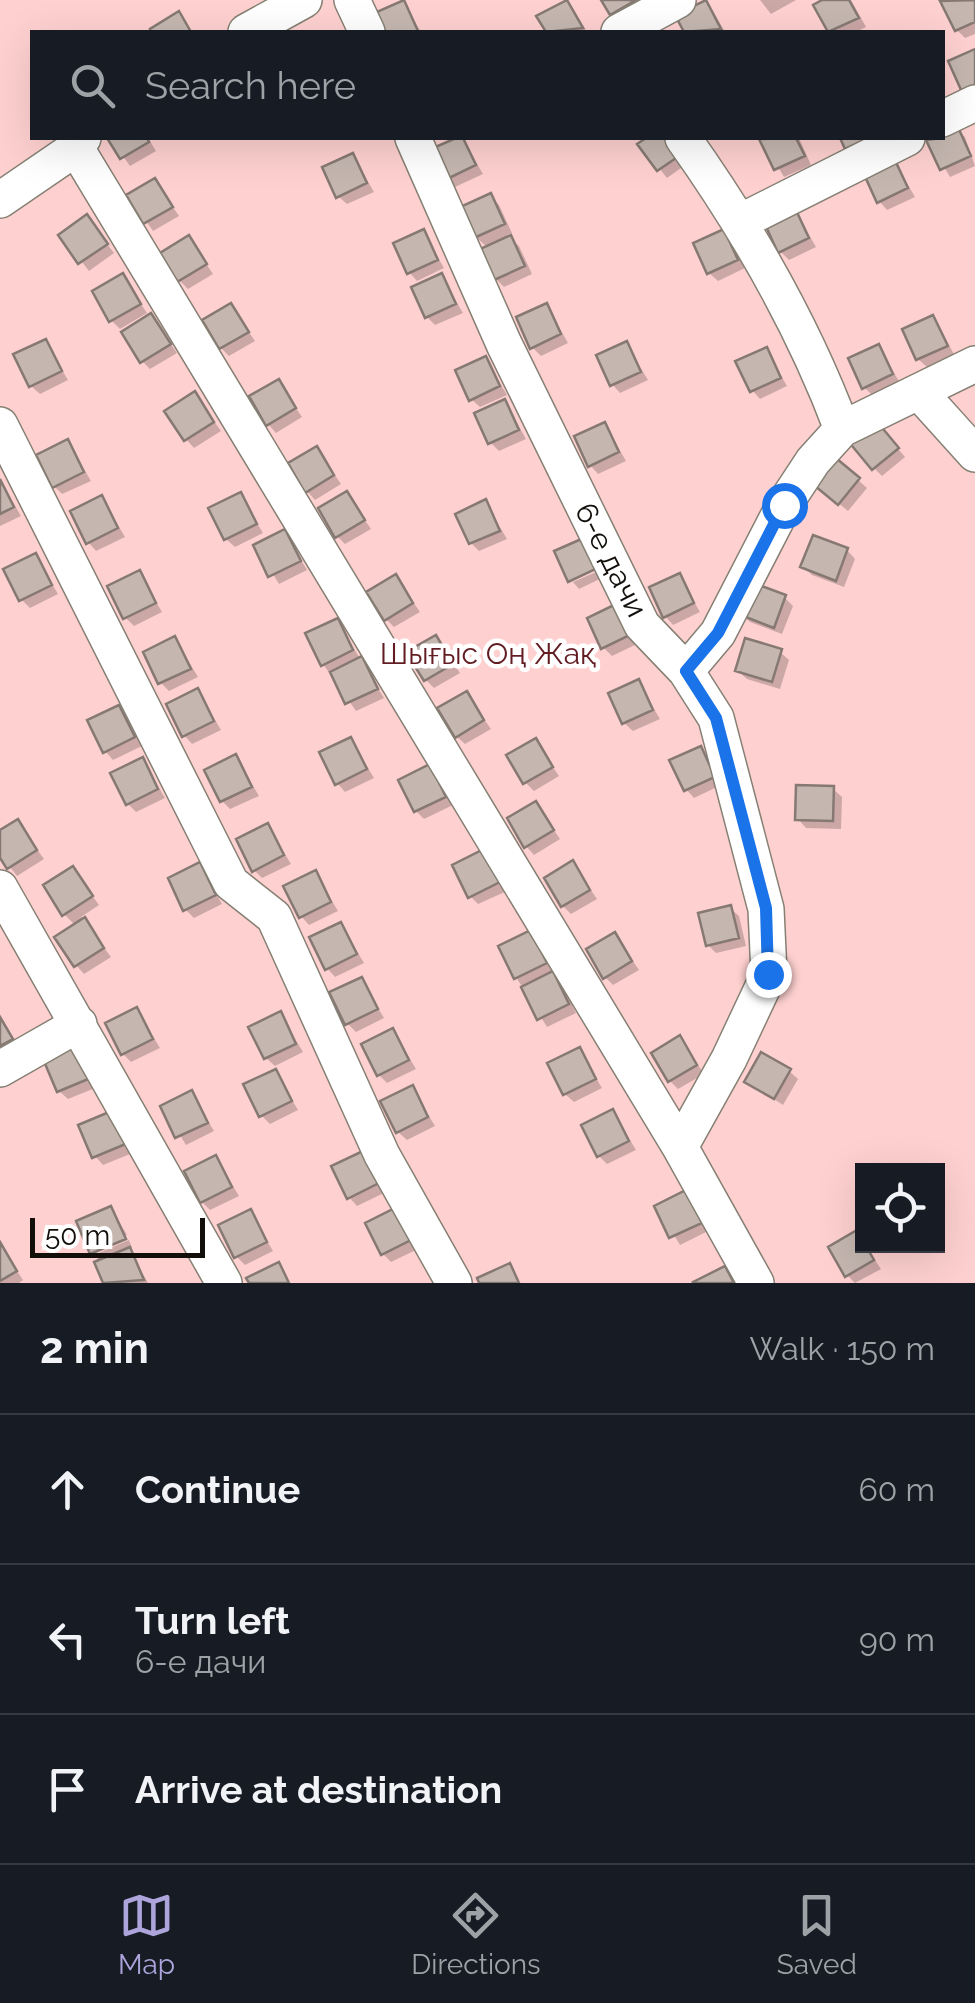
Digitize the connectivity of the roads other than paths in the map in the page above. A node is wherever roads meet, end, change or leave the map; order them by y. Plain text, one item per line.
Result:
1 (304, 0) edge
2 (352, 0) edge
3 (678, 0) edge
4 (250, 30) edge
5 (366, 30) edge
6 (623, 30) edge
7 (975, 103) edge
8 (945, 118) edge
9 (419, 140) edge
10 (684, 140) edge
11 (903, 140) edge
12 (79, 143) edge
13 (0, 200) edge
14 (742, 220) junction
15 (975, 364) edge
16 (920, 393) junction
17 (0, 424) edge
18 (842, 430) junction
19 (975, 454) edge
20 (686, 671) junction
21 (0, 888) edge
22 (80, 1024) junction
23 (0, 1069) edge
24 (680, 1147) junction
25 (446, 1268) edge
26 (224, 1283) edge
27 (417, 1283) edge
28 (756, 1283) edge

1 - 4 lane
2 - 5 lane
3 - 6 lane
7 - 8 lane
9 - 20 lane, 6-е дачи
10 - 14 lane
11 - 14 lane
12 - 13 lane
12 - 24 lane
14 - 18 lane
15 - 16 lane
16 - 18 lane
16 - 19 lane
17 - 25 lane
18 - 20 lane
20 - 24 lane, 6-е дачи
21 - 22 lane
22 - 23 lane
22 - 26 lane
24 - 28 lane
25 - 27 lane

